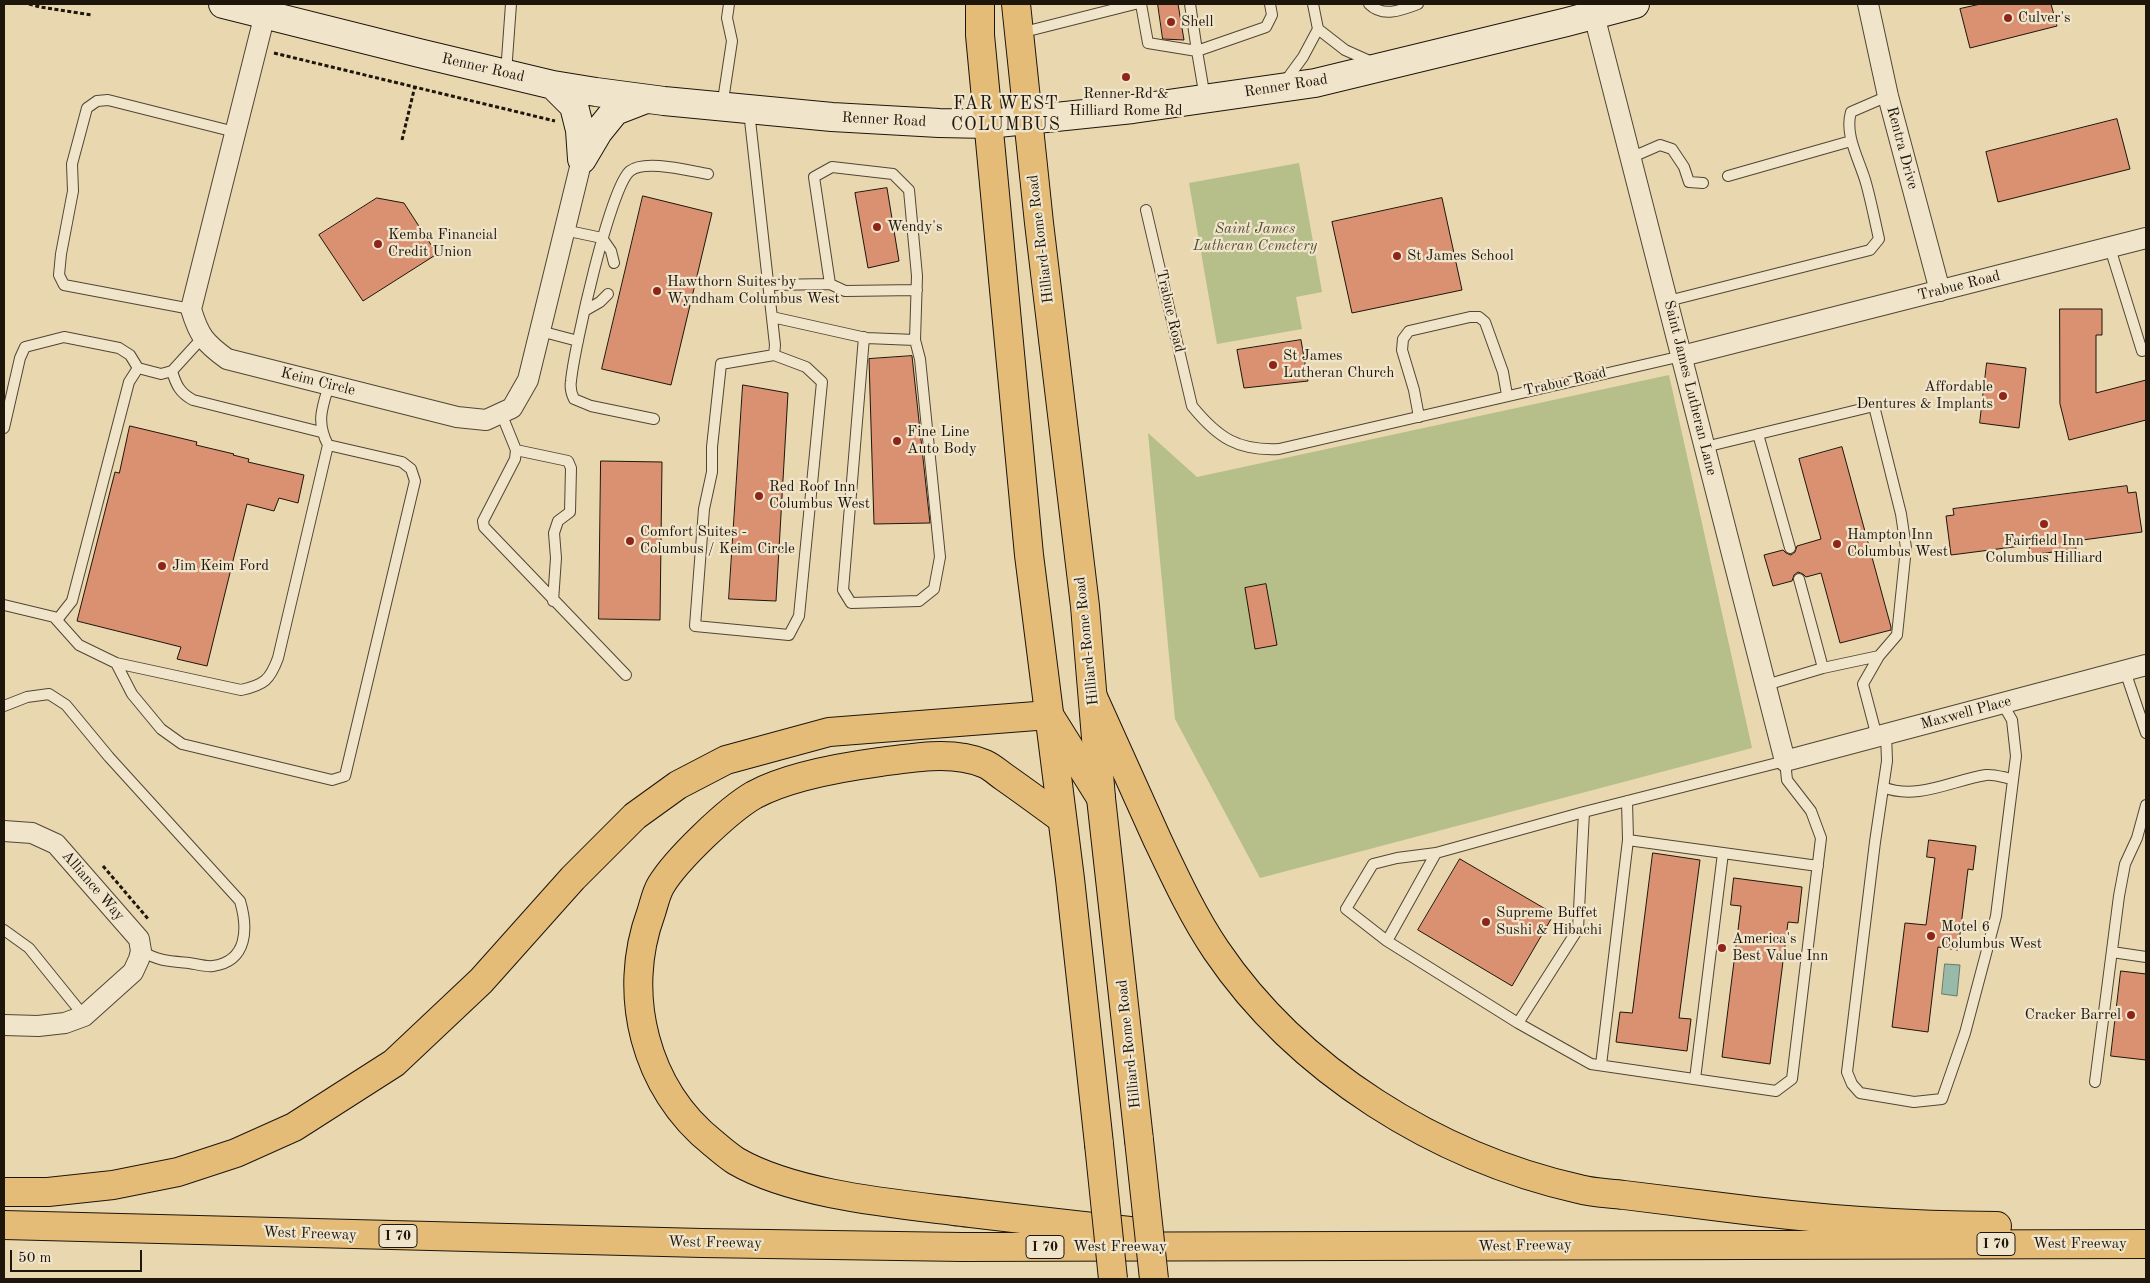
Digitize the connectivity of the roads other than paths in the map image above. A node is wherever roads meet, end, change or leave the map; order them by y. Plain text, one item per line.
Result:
1 (223, 4) edge
2 (511, 4) edge
3 (729, 4) edge
4 (980, 4) edge
5 (1016, 4) edge
6 (1135, 4) edge
7 (1141, 4) edge
8 (1190, 4) edge
9 (1270, 4) edge
10 (1313, 4) edge
11 (1369, 4) edge
12 (1418, 4) edge
13 (1635, 4) edge
14 (1868, 4) edge
15 (266, 9) edge
16 (1594, 15) junction
17 (1318, 29) junction
18 (1018, 34) junction
19 (1197, 51) junction
20 (1384, 67) junction
21 (506, 73) junction
22 (553, 84) junction
23 (1280, 88) junction
24 (1888, 96) junction
25 (646, 99) junction
26 (1205, 99) junction
27 (722, 107) junction
28 (749, 110) junction
29 (1027, 120) junction
30 (988, 124) junction
31 (235, 132) junction
32 (1852, 141) junction
33 (1630, 158) junction
34 (582, 159) junction
35 (708, 174) dead end
36 (1728, 176) dead end
37 (1703, 183) dead end
38 (1146, 210) dead end
39 (564, 230) junction
40 (602, 238) junction
41 (2146, 238) edge
42 (2110, 248) junction
43 (614, 263) dead end
44 (830, 284) junction
45 (769, 285) junction
46 (917, 290) junction
47 (1940, 291) junction
48 (608, 294) dead end
49 (1668, 301) junction
50 (191, 309) junction
51 (586, 310) junction
52 (772, 317) junction
53 (540, 331) junction
54 (203, 337) junction
55 (864, 337) junction
56 (915, 340) junction
57 (578, 342) junction
58 (2146, 350) edge
59 (774, 355) junction
60 (1682, 356) junction
61 (138, 368) junction
62 (172, 371) junction
63 (329, 385) junction
64 (1508, 395) junction
65 (501, 413) junction
66 (1419, 417) junction
67 (654, 419) dead end
68 (4, 428) edge
69 (321, 432) junction
70 (1758, 434) junction
71 (328, 445) junction
72 (1705, 447) junction
73 (516, 450) junction
74 (1790, 548) dead end
75 (1799, 579) dead end
76 (553, 601) junction
77 (4, 605) edge
78 (58, 620) junction
79 (1880, 656) junction
80 (116, 663) junction
81 (2146, 665) edge
82 (1823, 668) junction
83 (2125, 671) junction
84 (626, 676) dead end
85 (1766, 685) junction
86 (1093, 697) junction
87 (2002, 703) junction
88 (4, 706) edge
89 (1049, 715) junction
90 (2146, 733) edge
91 (1881, 736) junction
92 (1785, 761) junction
93 (2013, 779) junction
94 (1883, 787) junction
95 (1101, 798) junction
96 (1626, 801) junction
97 (2146, 805) edge
98 (1584, 812) junction
99 (1062, 819) junction
100 (4, 831) edge
101 (1628, 840) junction
102 (1436, 853) junction
103 (1723, 853) junction
104 (1818, 866) junction
105 (4, 930) edge
106 (1386, 941) junction
107 (141, 950) junction
108 (2112, 952) junction
109 (2146, 957) edge
110 (84, 1016) junction
111 (1518, 1023) junction
112 (4, 1024) edge
113 (1600, 1065) junction
114 (1695, 1080) junction
115 (2095, 1082) dead end
116 (4, 1192) edge
117 (2146, 1225) edge
118 (4, 1226) edge
119 (2146, 1244) edge
120 (1298, 1247) junction
121 (1114, 1279) edge
122 (1154, 1279) edge

1 - 15 main road, Renner Road
2 - 21 lane
3 - 27 lane
4 - 30 main road
5 - 18 main road, Hilliard-Rome Road
6 - 18 lane
7 - 19 lane
8 - 19 lane
9 - 19 lane
10 - 17 lane
11 - 12 lane
13 - 16 main road, Renner Road
14 - 24 street, Rentra Drive
15 - 21 main road, Renner Road
15 - 31 street
16 - 20 main road, Renner Road
16 - 33 street, Saint James Lutheran Lane
17 - 20 lane
17 - 23 lane
18 - 29 main road, Hilliard-Rome Road
19 - 26 lane
20 - 23 main road, Renner Road
21 - 22 main road, Renner Road
22 - 25 main road, Renner Road
22 - 34 main road
23 - 26 main road, Renner Road
24 - 32 lane
24 - 47 street, Rentra Drive
25 - 27 main road, Renner Road
25 - 34 main road
26 - 29 main road, Renner Road
27 - 28 main road, Renner Road
28 - 30 main road, Renner Road
28 - 45 lane
29 - 30 main road, Renner Road
29 - 86 main road, Hilliard-Rome Road
30 - 89 main road
31 - 50 street
31 - 50 lane
32 - 36 lane
32 - 49 lane
33 - 37 lane
33 - 49 street, Saint James Lutheran Lane
34 - 39 street, Keim Circle
35 - 40 lane
38 - 66 lane, Trabue Road
39 - 40 lane
39 - 53 street, Keim Circle
40 - 43 lane
40 - 51 lane
41 - 42 street, Trabue Road
42 - 47 street, Trabue Road
42 - 58 lane
44 - 45 lane
44 - 46 lane
44 - 46 lane
45 - 52 lane
46 - 56 lane
47 - 60 street, Trabue Road
48 - 51 lane
49 - 60 street, Saint James Lutheran Lane
50 - 54 street, Keim Circle
51 - 57 lane
52 - 55 lane
52 - 59 lane
53 - 57 lane
53 - 65 street, Keim Circle
54 - 62 lane
54 - 63 street, Keim Circle
55 - 56 lane
55 - 56 lane
57 - 67 lane
59 - 59 lane
60 - 64 lane, Trabue Road
60 - 72 street, Saint James Lutheran Lane
61 - 62 lane
61 - 68 lane
61 - 78 lane
62 - 69 lane
63 - 65 street, Keim Circle
63 - 69 lane
64 - 66 lane, Trabue Road
64 - 66 lane
65 - 73 lane
69 - 71 lane
70 - 72 lane
70 - 74 lane
70 - 79 lane
71 - 80 lane
71 - 80 lane
72 - 85 street, Saint James Lutheran Lane
73 - 76 lane
73 - 76 lane
75 - 82 lane
76 - 84 lane
77 - 78 lane
78 - 80 lane
79 - 82 lane
79 - 91 lane
81 - 83 street, Maxwell Place
82 - 85 lane
83 - 87 street, Maxwell Place
83 - 90 lane
85 - 92 street, Saint James Lutheran Lane
86 - 95 main road, Hilliard-Rome Road
86 - 117 main road
87 - 91 street, Maxwell Place
87 - 93 lane
88 - 107 lane
89 - 95 main road
89 - 99 main road
89 - 116 main road
91 - 92 street, Maxwell Place
91 - 94 lane
92 - 96 lane
92 - 104 lane
93 - 94 lane
93 - 94 lane
95 - 122 main road, Hilliard-Rome Road, bridge
96 - 98 lane
96 - 101 lane
97 - 108 lane
98 - 102 lane
98 - 111 lane
99 - 120 main road
99 - 121 main road, bridge
100 - 107 street, Alliance Way
101 - 103 lane
101 - 113 lane
102 - 106 lane
102 - 106 lane
103 - 104 lane
103 - 114 lane
104 - 114 lane
105 - 110 lane
106 - 111 lane
107 - 110 street
108 - 109 lane
108 - 115 lane
110 - 112 street
111 - 113 lane
113 - 114 lane
118 - 120 main road, West Freeway / I 70
119 - 120 main road, West Freeway / I 70

